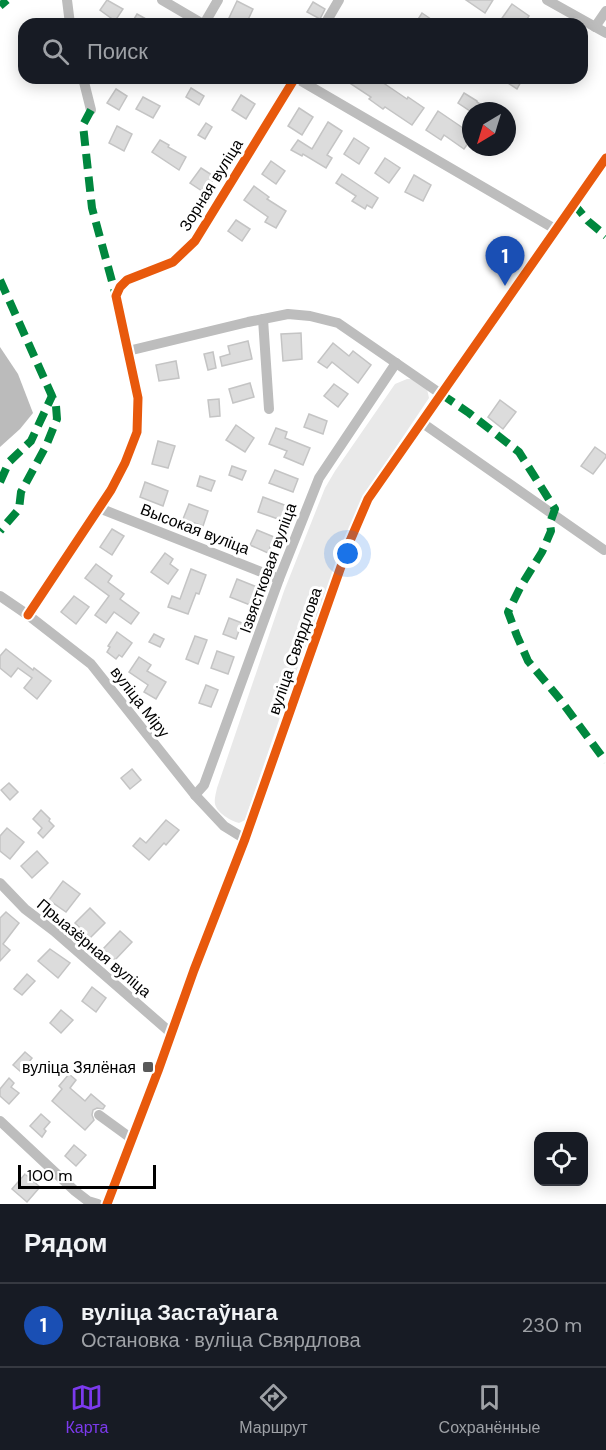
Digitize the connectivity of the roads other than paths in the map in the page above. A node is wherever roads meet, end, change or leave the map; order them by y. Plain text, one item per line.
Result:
1 (67, 0) edge
2 (162, 0) edge
3 (218, 0) edge
4 (339, 0) edge
5 (547, 0) edge
6 (606, 10) edge
7 (69, 18) edge
8 (194, 18) edge
9 (208, 18) edge
10 (328, 18) edge
11 (579, 18) edge
12 (588, 23) edge
13 (595, 27) junction
14 (606, 33) edge
15 (84, 84) edge
16 (292, 84) edge
17 (306, 84) edge
18 (91, 110) dead end
19 (606, 158) edge
20 (555, 229) junction
21 (263, 319) junction
22 (128, 351) junction
23 (396, 363) junction
24 (441, 394) junction
25 (269, 409) dead end
26 (421, 422) junction
27 (99, 508) junction
28 (604, 550) dead end
29 (279, 579) junction
30 (0, 597) edge
31 (28, 615) junction
32 (195, 795) junction
33 (245, 839) junction
34 (0, 883) edge
35 (171, 1033) junction
36 (99, 1115) dead end
37 (0, 1122) edge
38 (132, 1139) junction
39 (98, 1204) edge
40 (107, 1204) edge

1 - 7 street
2 - 8 street
3 - 9 street
4 - 10 street
5 - 11 street
6 - 13 street
12 - 13 street
13 - 14 street
15 - 18 street
16 - 22 street, Зорная вуліца
17 - 20 street
19 - 20 street, вуліца Свярдлова
20 - 24 street, вуліца Свярдлова
21 - 22 street
21 - 23 street
21 - 25 street
22 - 27 street
23 - 24 street
23 - 29 street, Ізвястковая вуліца
24 - 26 street, вуліца Свярдлова
26 - 28 street
26 - 33 street, вуліца Свярдлова
27 - 29 street, Высокая вуліца
27 - 31 street
29 - 32 street, Ізвястковая вуліца
30 - 31 street, вуліца Міру
31 - 32 street, вуліца Міру
32 - 33 street, вуліца Міру
33 - 35 street, вуліца Свярдлова
34 - 35 street, Прыазёрная вуліца
35 - 38 street, вуліца Свярдлова
36 - 38 street
37 - 39 street
38 - 40 street, вуліца Свярдлова

